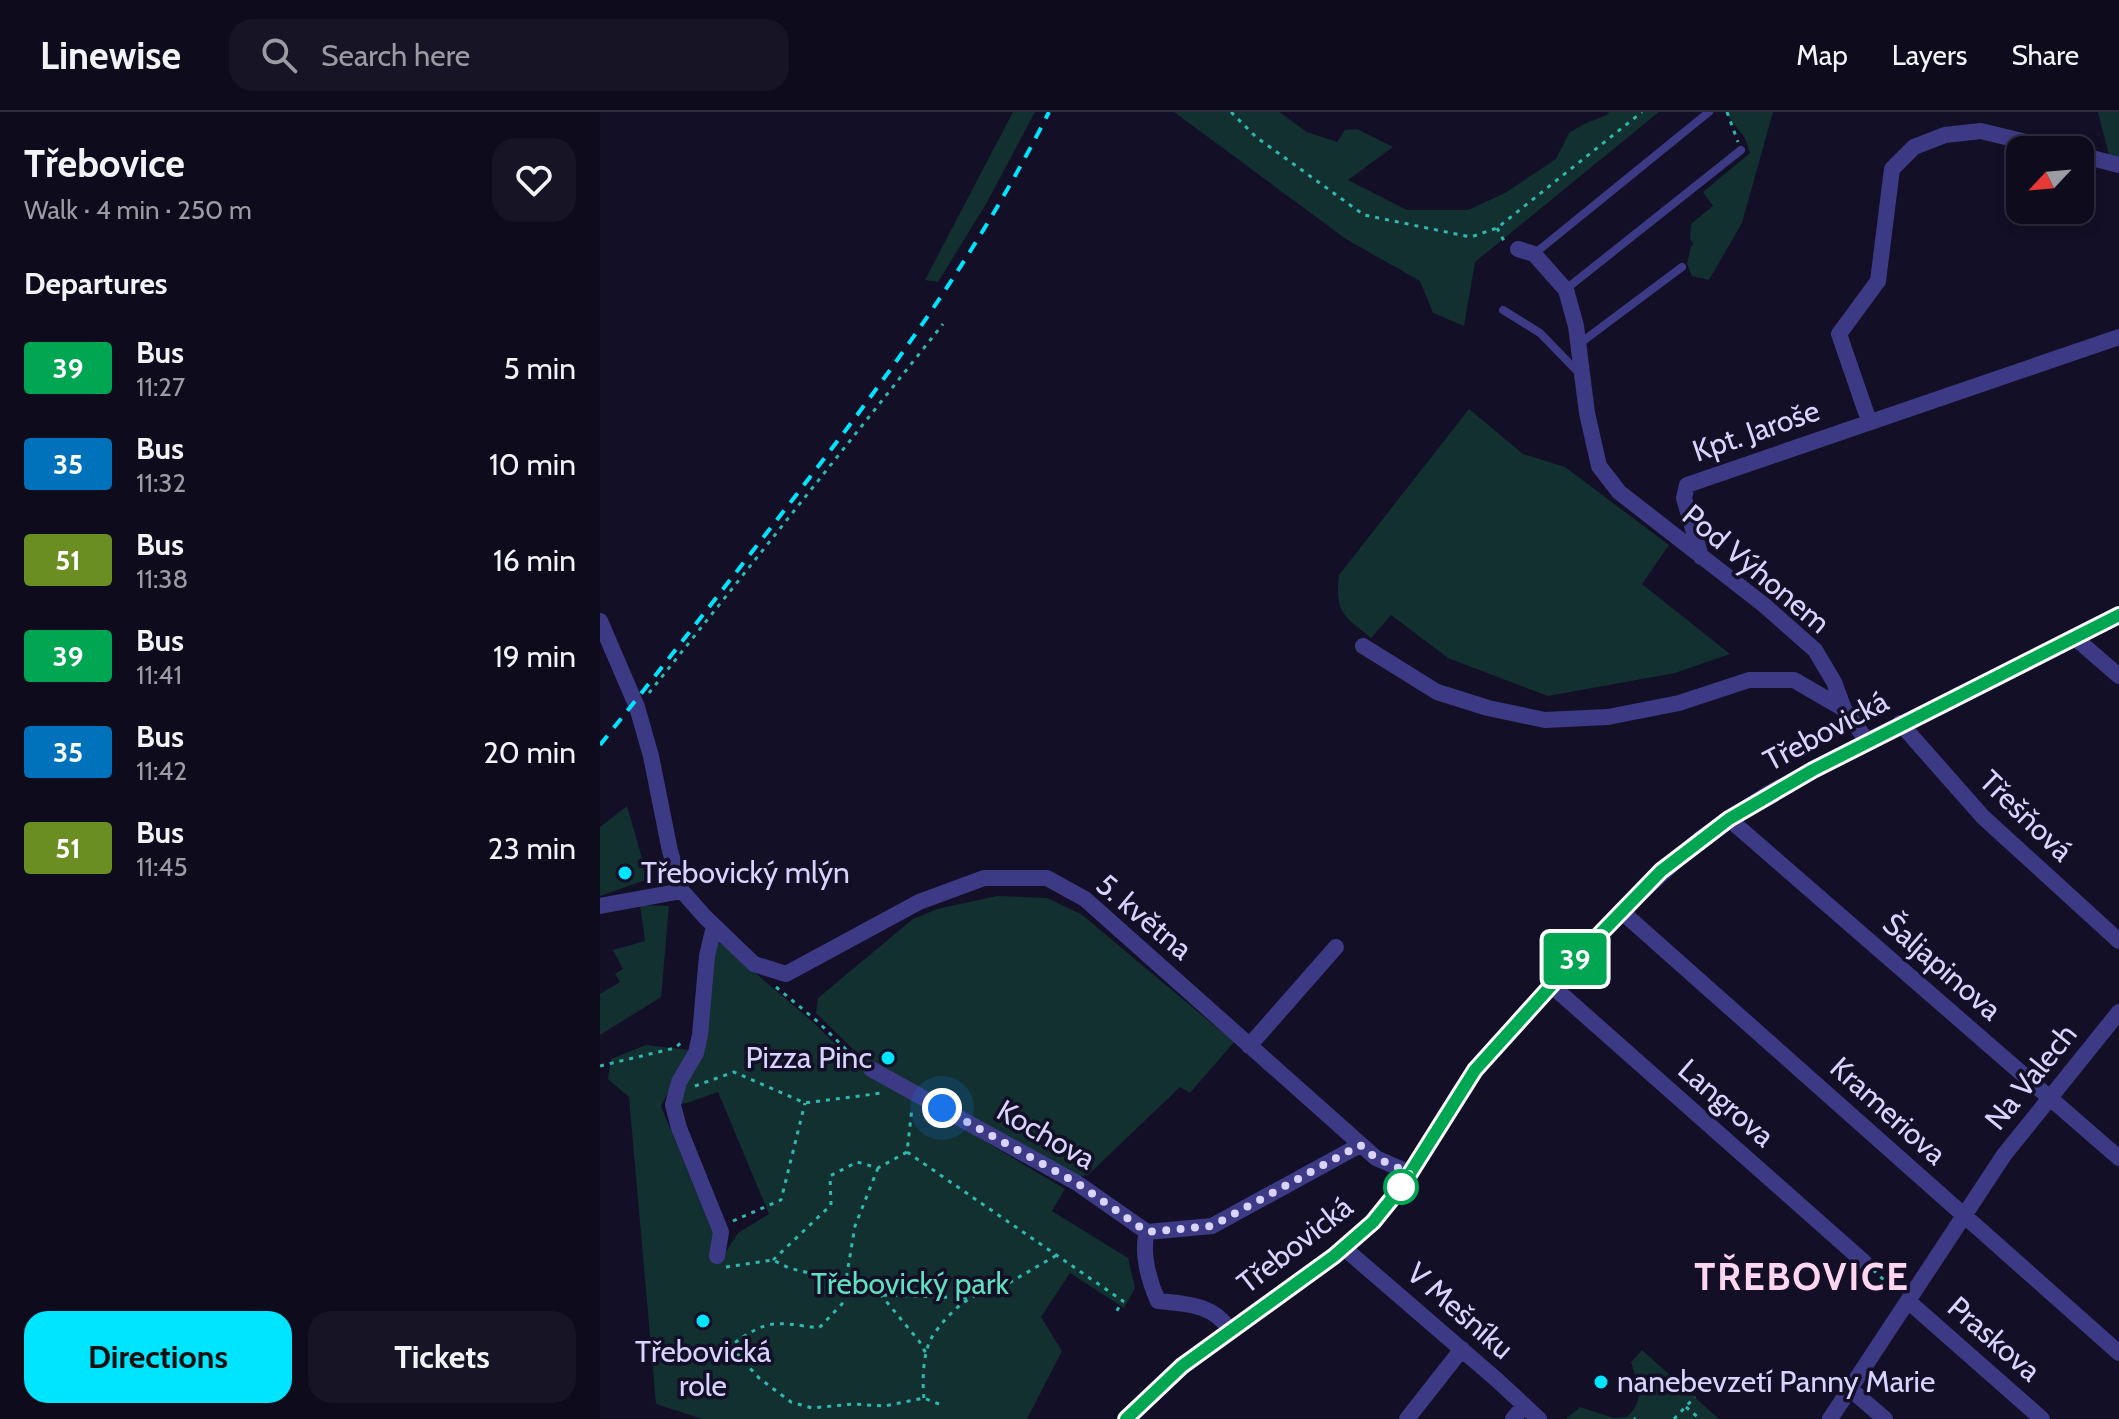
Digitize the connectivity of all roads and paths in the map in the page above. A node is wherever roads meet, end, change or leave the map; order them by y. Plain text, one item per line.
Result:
1 (1231, 112) edge
2 (1642, 112) edge
3 (1709, 112) edge
4 (1727, 112) edge
5 (2006, 137) edge
6 (1741, 150) joint
7 (2094, 159) edge
8 (2119, 165) edge
9 (1526, 252) joint
10 (1682, 267) dead end
11 (1566, 290) junction
12 (1503, 310) dead end
13 (943, 324) dead end
14 (2119, 337) edge
15 (1578, 344) junction
16 (1582, 376) junction
17 (1869, 421) junction
18 (1701, 557) junction
19 (2119, 615) edge
20 (600, 621) edge
21 (2074, 637) junction
22 (1363, 646) dead end
23 (2119, 676) edge
24 (637, 707) junction
25 (1844, 709) junction
26 (1900, 723) junction
27 (1867, 741) junction
28 (1729, 819) junction
29 (682, 891) junction
30 (600, 906) edge
31 (1621, 911) junction
32 (714, 926) junction
33 (2119, 941) edge
34 (1336, 947) dead end
35 (766, 969) junction
36 (1551, 985) junction
37 (2119, 1012) edge
38 (701, 1025) junction
39 (1249, 1046) junction
40 (600, 1066) edge
41 (871, 1069) joint
42 (909, 1090) junction
43 (676, 1093) junction
44 (2050, 1098) junction
45 (805, 1103) junction
46 (1360, 1145) junction
47 (907, 1152) junction
48 (2119, 1158) edge
49 (878, 1168) junction
50 (1410, 1173) junction
51 (1964, 1215) junction
52 (719, 1227) junction
53 (1147, 1232) junction
54 (1344, 1248) junction
55 (1057, 1255) junction
56 (773, 1260) junction
57 (1864, 1262) joint
58 (716, 1263) joint
59 (845, 1282) junction
60 (881, 1295) junction
61 (967, 1298) junction
62 (1908, 1301) junction
63 (1116, 1312) dead end
64 (1230, 1330) junction
65 (1462, 1349) junction
66 (2119, 1353) edge
67 (927, 1355) junction
68 (1849, 1388) junction
69 (1695, 1397) dead end
70 (924, 1398) junction
71 (939, 1404) dead end
72 (1686, 1407) junction
73 (1519, 1412) edge
74 (1126, 1419) edge
75 (1407, 1419) edge
76 (1539, 1419) edge
77 (1674, 1419) edge
78 (1700, 1419) edge
79 (1830, 1419) edge
80 (1885, 1419) edge
81 (2042, 1419) edge

1 - 2 path
3 - 9 lane
4 - 6 path
5 - 17 street, Kpt. Jaroše
6 - 11 lane
7 - 8 street
9 - 11 street
10 - 15 lane
11 - 15 street, Pod Výhonem
12 - 16 lane
13 - 24 path
14 - 17 street, Kpt. Jaroše
15 - 16 street, Pod Výhonem
16 - 18 street, Pod Výhonem
17 - 18 street, Kpt. Jaroše
18 - 25 street, Pod Výhonem
19 - 21 street, Třebovická
20 - 24 street
21 - 23 street
21 - 26 street, Třebovická
22 - 25 street
24 - 29 street
25 - 27 street, Pod Výhonem
26 - 27 street, Třebovická
26 - 33 street, Třešňová
27 - 28 street, Třebovická
28 - 31 street, Třebovická
28 - 44 street, Šaljapinova
29 - 30 street
29 - 32 street
31 - 36 street, Třebovická
31 - 51 street, Krameriova
32 - 35 street
32 - 38 street
34 - 39 street
35 - 39 street, 5. května
35 - 41 path
36 - 50 street, Třebovická
36 - 57 street, Langrova
37 - 44 street, Na Valech
38 - 40 path
38 - 43 street
39 - 46 street, 5. května
41 - 42 street, Kochova
42 - 45 path
42 - 47 path
42 - 53 street, Kochova
43 - 45 path
43 - 52 street
44 - 48 street, Šaljapinova
44 - 51 street, Na Valech
45 - 52 path
46 - 50 street, 5. května
46 - 53 street
47 - 49 path
47 - 55 path
49 - 56 path
49 - 59 path
50 - 54 street, Třebovická
51 - 62 street, Na Valech
51 - 66 street, Krameriova
52 - 58 street
53 - 64 street
54 - 64 street, Třebovická
54 - 65 street, V Mešníku
55 - 61 path
55 - 63 path
56 - 58 path
56 - 59 path
57 - 62 path
59 - 60 path
59 - 70 path
60 - 61 path
60 - 67 path
61 - 67 path
62 - 68 street, Na Valech
62 - 81 street, Praskova
64 - 74 street, Třebovická
65 - 73 street, V Mešníku
65 - 75 street
67 - 70 path
68 - 79 street, Na Valech
68 - 80 street
69 - 72 path
70 - 71 path
72 - 77 path
72 - 78 path
73 - 76 street, V Mešníku

